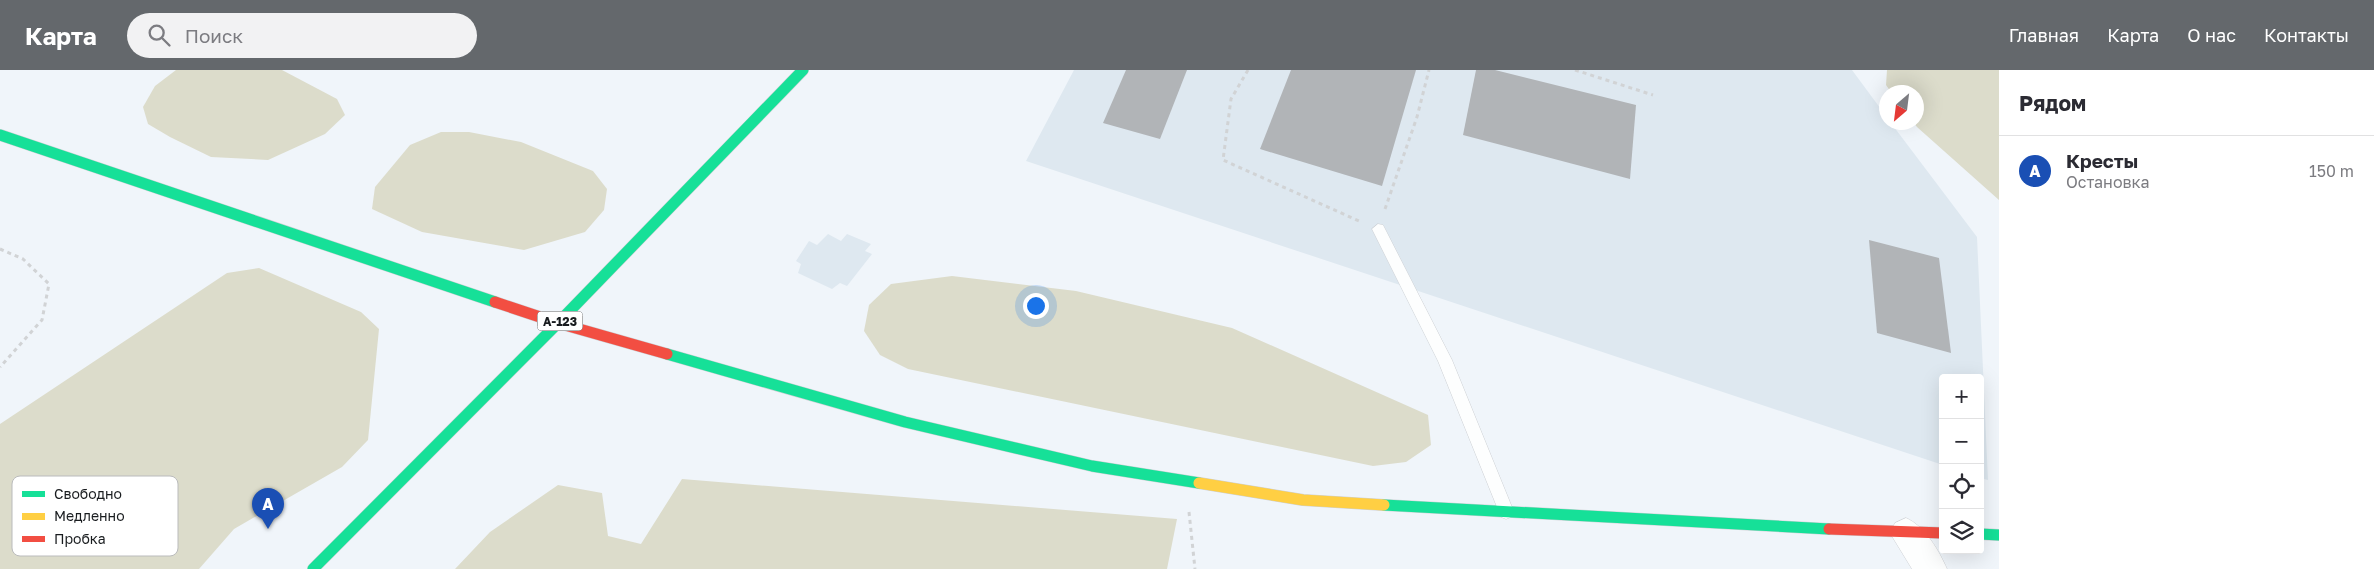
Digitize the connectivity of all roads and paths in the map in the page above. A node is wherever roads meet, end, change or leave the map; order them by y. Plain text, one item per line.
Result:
1 (802, 70) edge
2 (1248, 70) edge
3 (1429, 70) edge
4 (1575, 70) edge
5 (1653, 95) dead end
6 (0, 135) edge
7 (1378, 229) junction
8 (0, 249) edge
9 (558, 323) junction
10 (0, 367) edge
11 (1186, 481) junction
12 (1506, 512) junction
13 (1906, 532) junction
14 (1939, 534) edge
15 (1984, 534) edge
16 (1999, 535) edge
17 (313, 569) edge
18 (1195, 569) edge
19 (1931, 569) edge

1 - 9 street, А-123
2 - 7 path
3 - 7 path
4 - 5 path
6 - 9 street
7 - 12 lane
8 - 10 path
9 - 11 street
9 - 17 street, А-123
11 - 12 street
11 - 18 path
12 - 13 street
13 - 14 street
13 - 19 street
15 - 16 street

